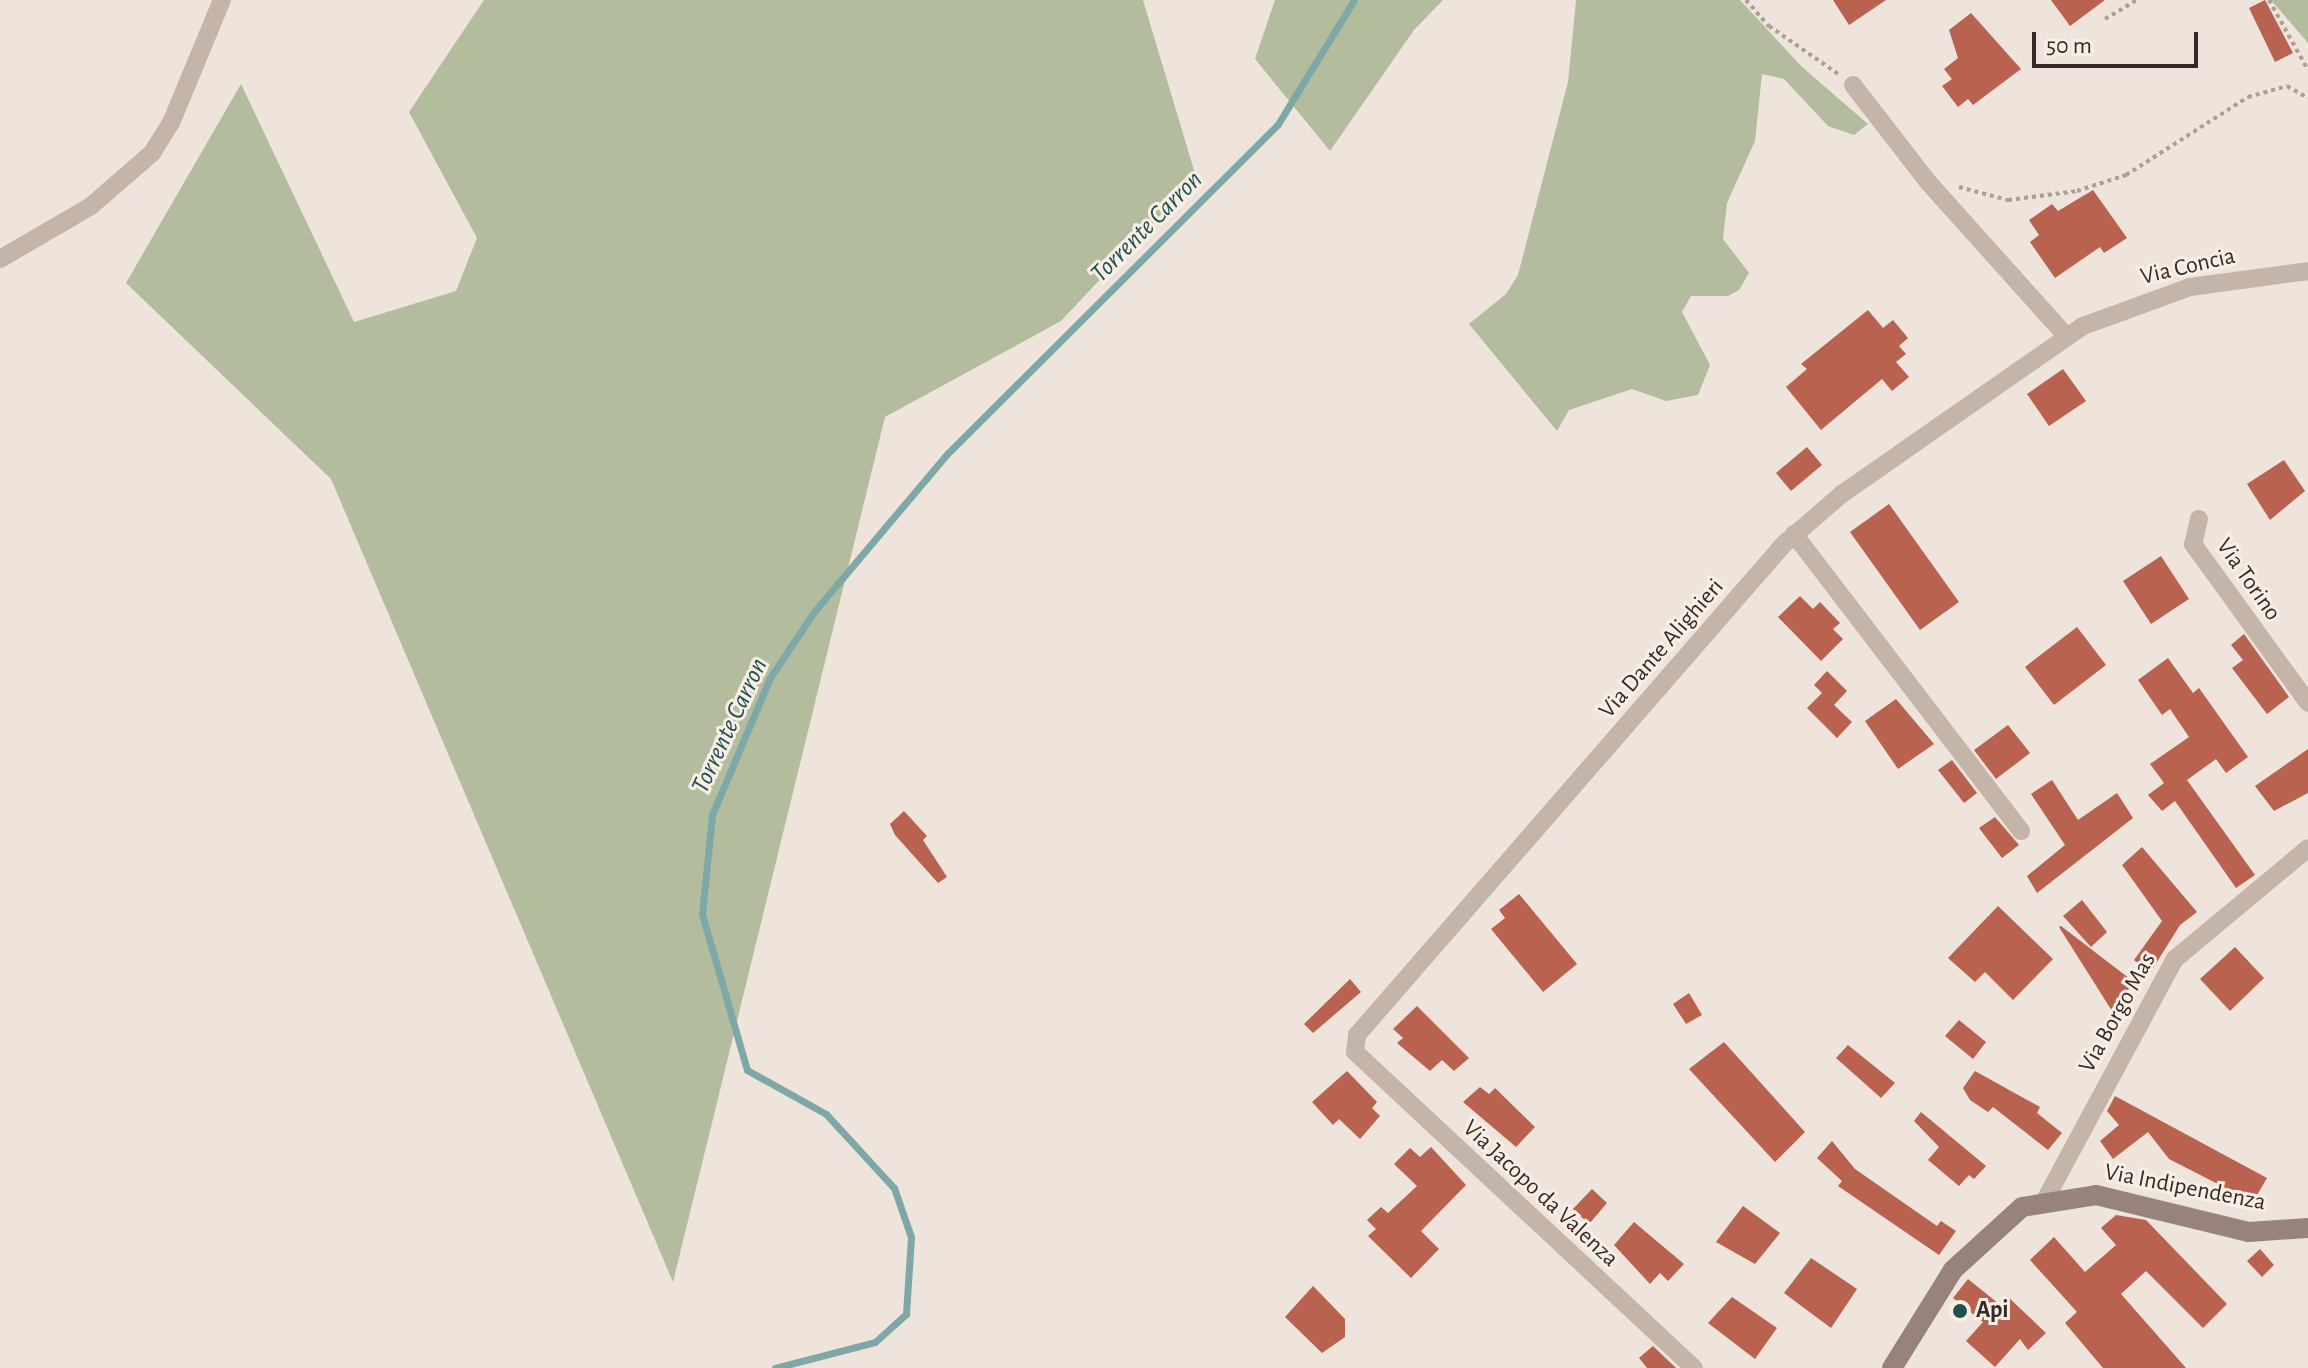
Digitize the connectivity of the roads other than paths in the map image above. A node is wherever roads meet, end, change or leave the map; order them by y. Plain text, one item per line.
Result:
1 (222, 0) edge
2 (1853, 85) road end
3 (0, 259) edge
4 (2308, 271) edge
5 (2083, 326) joint
6 (2066, 336) junction
7 (2199, 519) dead end
8 (1794, 534) junction
9 (2308, 703) edge
10 (2021, 831) dead end
11 (2308, 848) edge
12 (1355, 1052) joint
13 (2045, 1200) junction
14 (2308, 1228) edge
15 (1694, 1368) edge
16 (1892, 1368) edge

1 - 3 street
2 - 6 street
4 - 5 street, Via Concia
5 - 6 street, Via Dante Alighieri
6 - 8 street, Via Dante Alighieri
7 - 9 street, Via Torino
8 - 10 street
8 - 12 street, Via Dante Alighieri
11 - 13 street, Via Borgo Mas
12 - 15 street, Via Jacopo da Valenza
13 - 14 main road, Via Indipendenza
13 - 16 main road, Via Indipendenza

